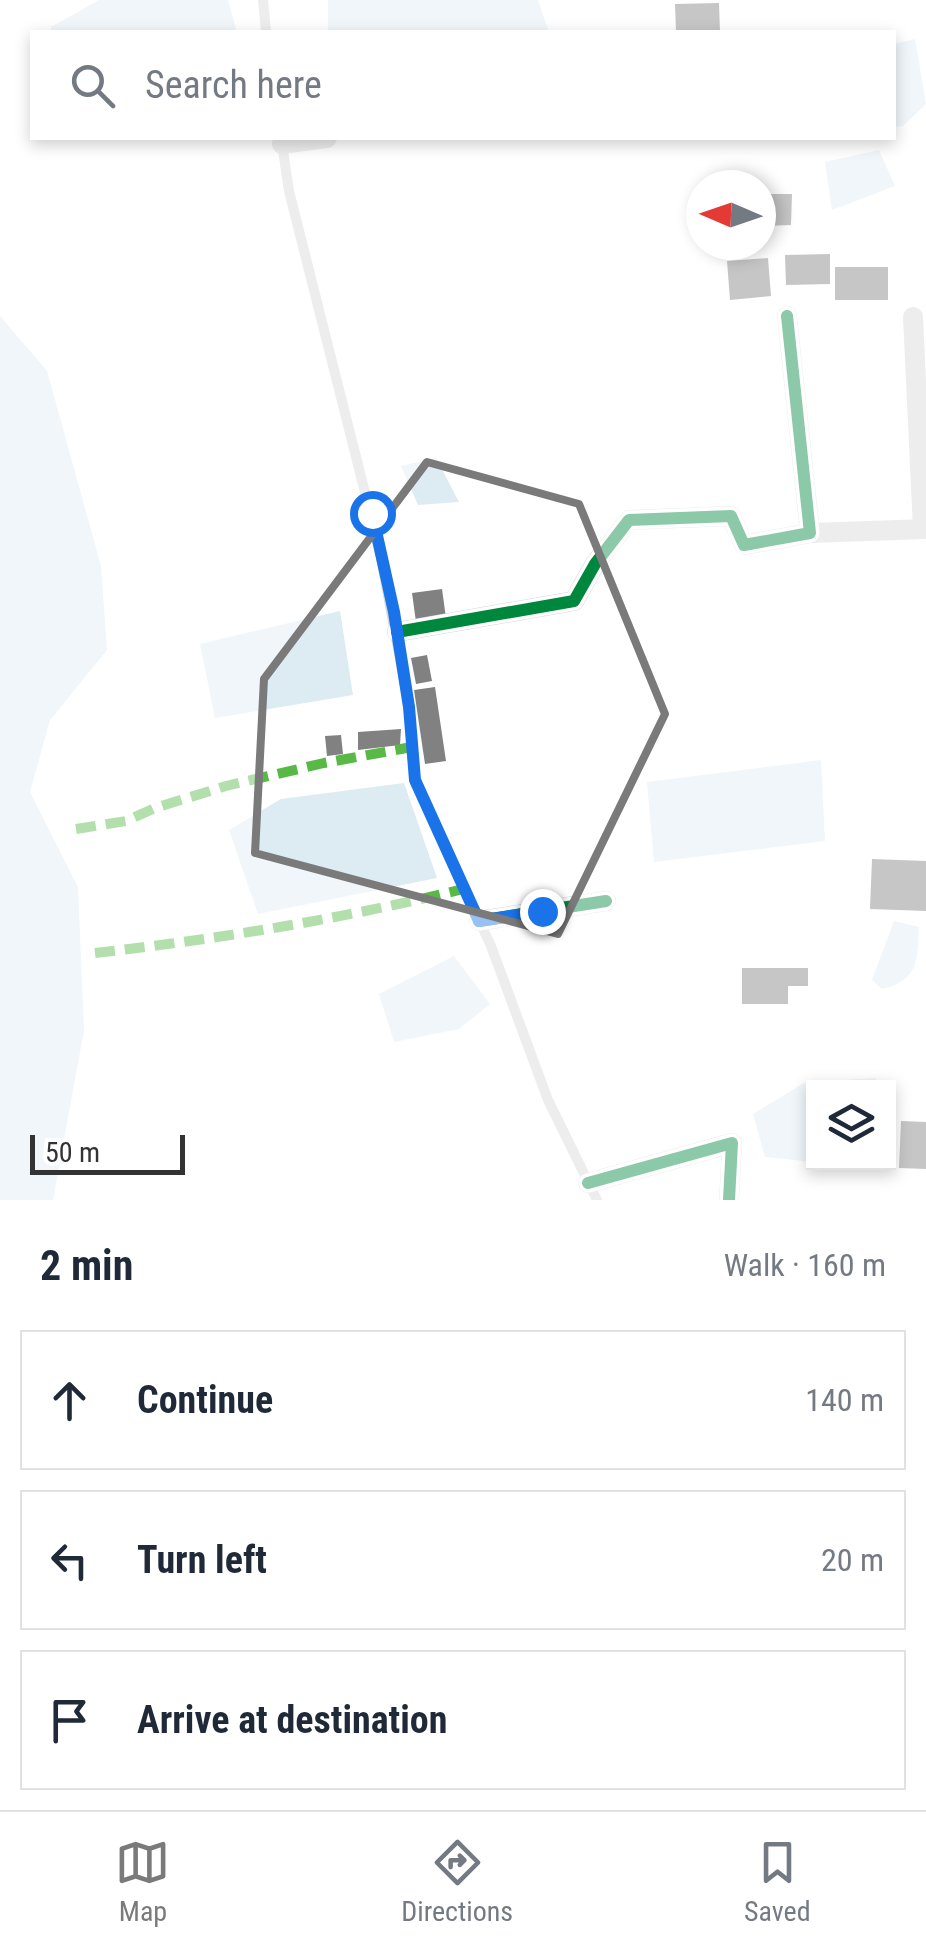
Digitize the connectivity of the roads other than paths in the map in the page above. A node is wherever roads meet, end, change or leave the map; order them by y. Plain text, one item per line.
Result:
1 (263, 0) edge
2 (266, 30) edge
3 (281, 141) edge
4 (786, 316) dead end
5 (913, 317) dead end
6 (925, 529) edge
7 (810, 534) junction
8 (397, 632) junction
9 (606, 901) dead end
10 (479, 921) junction
11 (593, 1191) edge
12 (729, 1200) edge

1 - 2 lane
3 - 8 lane
4 - 7 street
5 - 6 street
6 - 7 street
7 - 8 street
8 - 10 lane
9 - 10 street
10 - 11 lane
11 - 12 street

